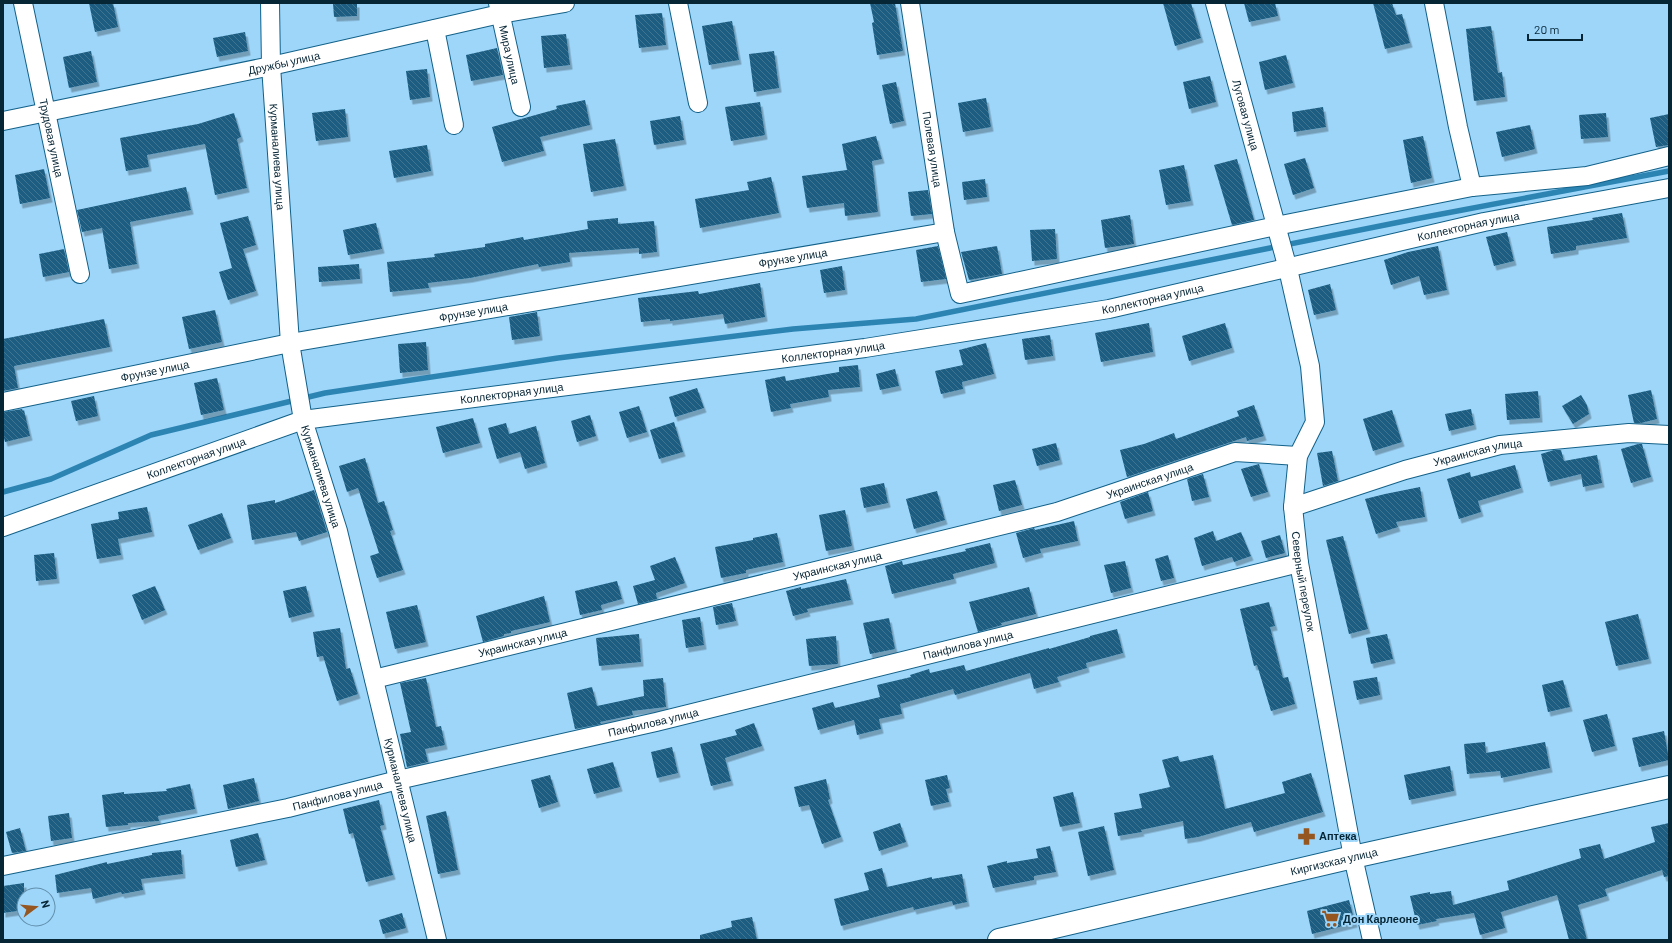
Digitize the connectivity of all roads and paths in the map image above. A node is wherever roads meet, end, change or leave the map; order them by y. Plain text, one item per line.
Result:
1 (23, 3) edge
2 (270, 3) edge
3 (565, 3) edge
4 (678, 3) edge
5 (910, 3) edge
6 (1215, 3) edge
7 (1434, 3) edge
8 (499, 8) edge
9 (435, 29) junction
10 (272, 66) junction
11 (698, 103) dead end
12 (521, 107) dead end
13 (47, 112) junction
14 (3, 121) edge
15 (454, 125) dead end
16 (1669, 156) edge
17 (1472, 187) junction
18 (1669, 188) edge
19 (1276, 226) junction
20 (945, 232) junction
21 (1288, 269) junction
22 (80, 274) dead end
23 (290, 343) junction
24 (3, 402) edge
25 (303, 420) junction
26 (1669, 435) edge
27 (1298, 456) junction
28 (1292, 507) junction
29 (3, 528) edge
30 (1299, 563) junction
31 (374, 678) junction
32 (398, 780) junction
33 (1669, 787) edge
34 (1353, 858) junction
35 (3, 866) edge
36 (437, 940) edge
37 (999, 940) edge
38 (1372, 940) edge

1 - 13 street, Трудовая улица
2 - 10 street, Курманалиева улица
3 - 8 street, Дружбы улица
4 - 11 street
5 - 20 street, Полевая улица
6 - 19 street, Луговая улица
7 - 17 street
8 - 9 street, Дружбы улица
8 - 12 street, Мира улица
9 - 10 street, Дружбы улица
9 - 15 street
10 - 13 street, Дружбы улица
10 - 23 street, Курманалиева улица
13 - 14 street, Дружбы улица
13 - 22 street, Трудовая улица
16 - 17 street
17 - 19 street
18 - 21 street, Коллекторная улица
19 - 20 street, Полевая улица
19 - 21 street, Северный переулок
20 - 23 street, Фрунзе улица
21 - 25 street, Коллекторная улица
21 - 27 street, Северный переулок
23 - 24 street, Фрунзе улица
23 - 25 street, Курманалиева улица
25 - 29 street, Коллекторная улица
25 - 31 street, Курманалиева улица
26 - 28 street, Украинская улица
27 - 28 street, Северный переулок
27 - 31 street, Украинская улица
28 - 30 street, Северный переулок
30 - 32 street, Панфилова улица
30 - 34 street, Северный переулок
31 - 32 street, Курманалиева улица
32 - 35 street, Панфилова улица
32 - 36 street, Курманалиева улица
33 - 34 main road, Киргизская улица
34 - 37 main road, Киргизская улица
34 - 38 street, Северный переулок

